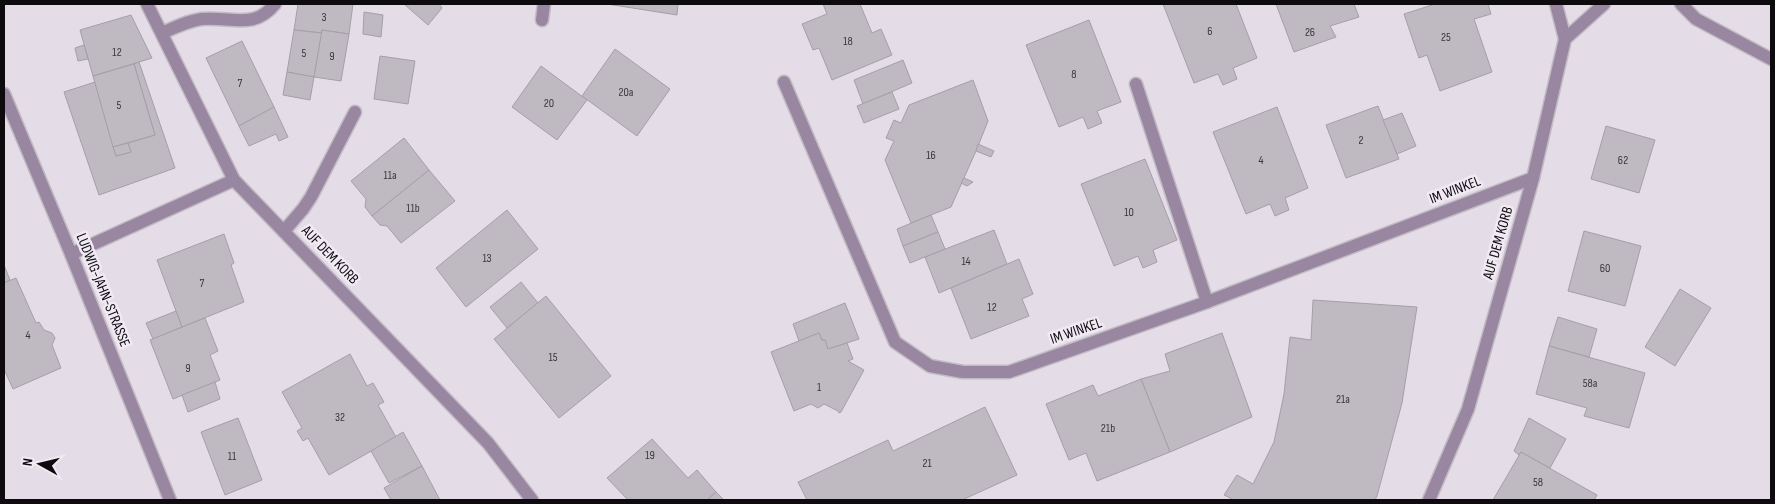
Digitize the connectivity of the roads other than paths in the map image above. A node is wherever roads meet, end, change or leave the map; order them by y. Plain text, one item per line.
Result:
1 (147, 4) edge
2 (275, 4) edge
3 (544, 4) edge
4 (1556, 4) edge
5 (1604, 4) edge
6 (1681, 4) edge
7 (542, 20) dead end
8 (162, 33) junction
9 (1565, 38) junction
10 (1771, 59) edge
11 (784, 82) dead end
12 (1136, 84) dead end
13 (4, 94) edge
14 (355, 112) dead end
15 (1532, 178) junction
16 (234, 180) junction
17 (284, 231) junction
18 (71, 254) junction
19 (1207, 302) junction
20 (170, 500) edge
21 (532, 500) edge
22 (1430, 500) edge

1 - 8 street, AUF DEM KORB
2 - 8 street
3 - 7 street
4 - 9 street
5 - 9 street
6 - 10 street
8 - 16 street, AUF DEM KORB
9 - 15 street, AUF DEM KORB
11 - 19 street, IM WINKEL
12 - 19 street
13 - 18 street, LUDWIG-JAHN-STRASSE
14 - 17 street
15 - 19 street, IM WINKEL
15 - 22 street, AUF DEM KORB
16 - 17 street, AUF DEM KORB
16 - 18 street
17 - 21 street, AUF DEM KORB
18 - 20 street, LUDWIG-JAHN-STRASSE

